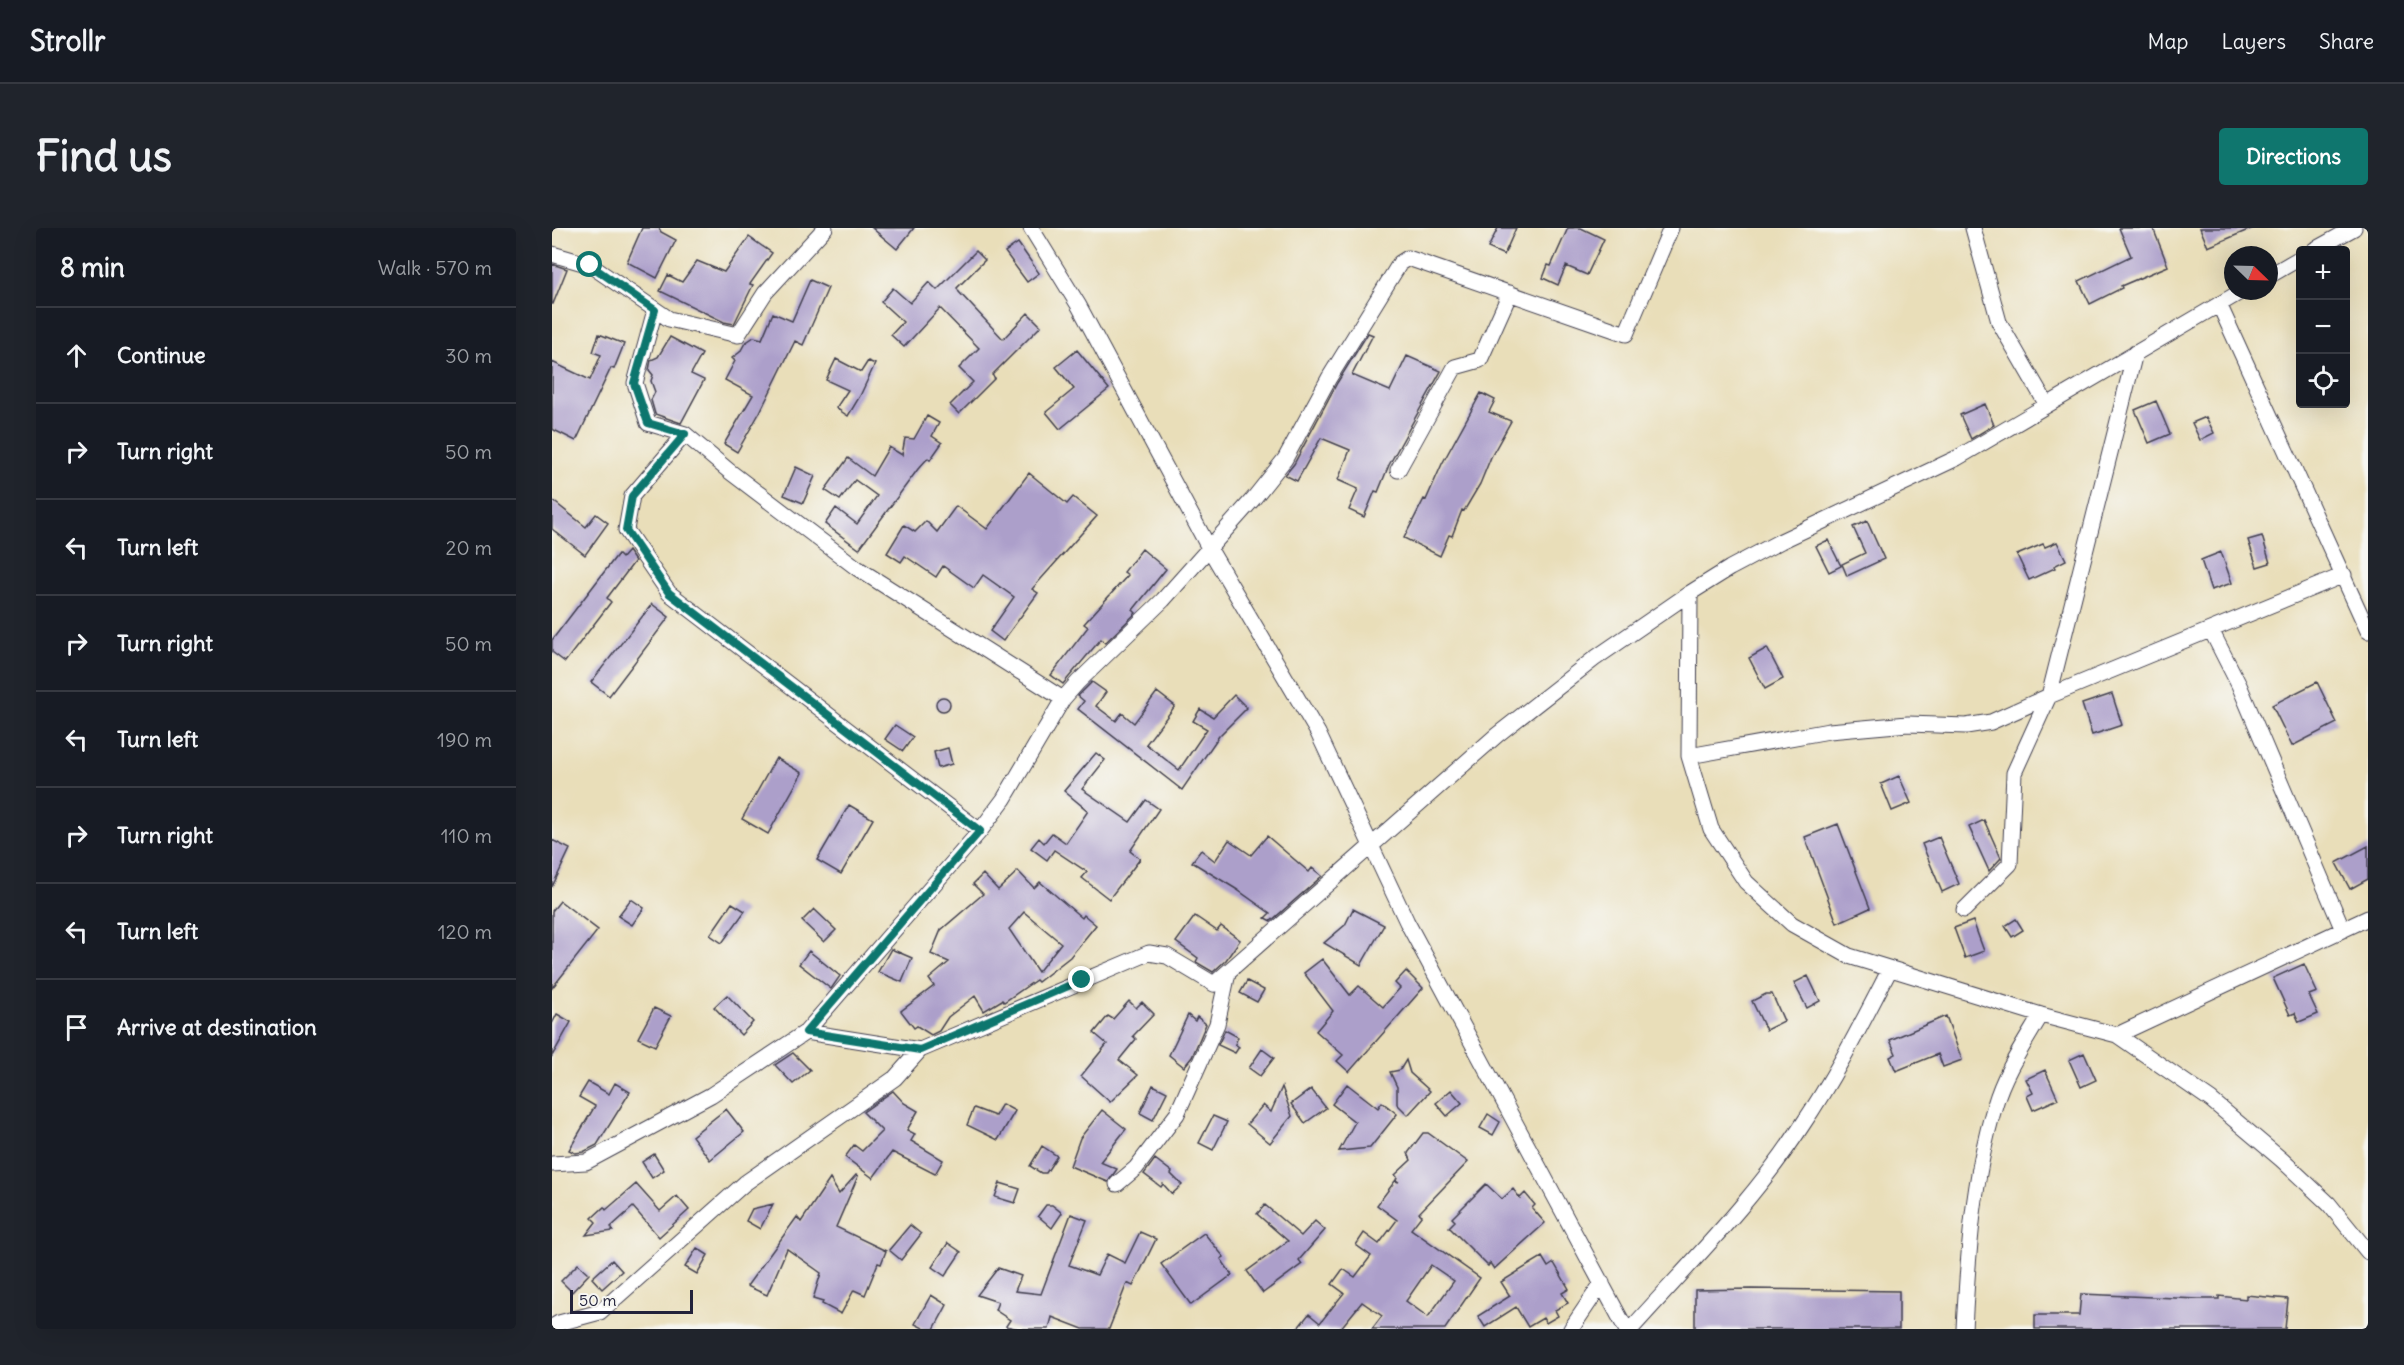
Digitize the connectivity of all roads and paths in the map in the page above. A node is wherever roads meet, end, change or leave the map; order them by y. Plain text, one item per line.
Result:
1 (825, 228) edge
2 (1031, 228) edge
3 (1671, 228) edge
4 (1973, 228) edge
5 (2354, 228) edge
6 (2321, 246) edge
7 (552, 254) edge
8 (2296, 261) edge
9 (2278, 271) edge
10 (1510, 293) junction
11 (2226, 300) edge
12 (2219, 304) junction
13 (655, 310) junction
14 (2135, 353) junction
15 (2047, 405) junction
16 (685, 434) junction
17 (1398, 470) dead end
18 (1209, 548) junction
19 (2344, 575) junction
20 (1690, 593) junction
21 (2211, 630) junction
22 (2368, 632) edge
23 (2049, 696) junction
24 (1063, 699) junction
25 (1689, 756) junction
26 (980, 831) junction
27 (1372, 846) junction
28 (1964, 910) dead end
29 (2368, 918) edge
30 (2343, 930) junction
31 (1890, 969) junction
32 (1228, 973) junction
33 (2041, 1015) junction
34 (806, 1032) junction
35 (2117, 1035) junction
36 (920, 1050) junction
37 (552, 1164) edge
38 (1117, 1184) dead end
39 (2368, 1252) edge
40 (1602, 1283) junction
41 (552, 1327) edge
42 (1571, 1329) edge
43 (1626, 1329) edge
44 (1631, 1329) edge
45 (1964, 1329) edge

1 - 13 street
2 - 18 street
3 - 10 street
4 - 15 street
5 - 6 street
7 - 13 street
8 - 9 street
10 - 17 street
10 - 18 street
11 - 12 street
12 - 14 street
12 - 19 street
13 - 16 street
14 - 15 street
14 - 23 street
15 - 20 street
16 - 24 street
16 - 26 street
18 - 24 street
18 - 27 street
19 - 21 street
19 - 22 street
20 - 25 street
20 - 27 street
21 - 23 street
21 - 30 street
23 - 25 street
23 - 28 street
24 - 26 street
25 - 31 street
26 - 34 street
27 - 32 street
27 - 40 street
29 - 30 street
30 - 35 street
31 - 33 street
31 - 44 street
32 - 36 street
32 - 38 street
33 - 35 street
33 - 45 street
34 - 36 street
34 - 37 street
35 - 39 street
36 - 41 street
40 - 42 street
40 - 43 street

